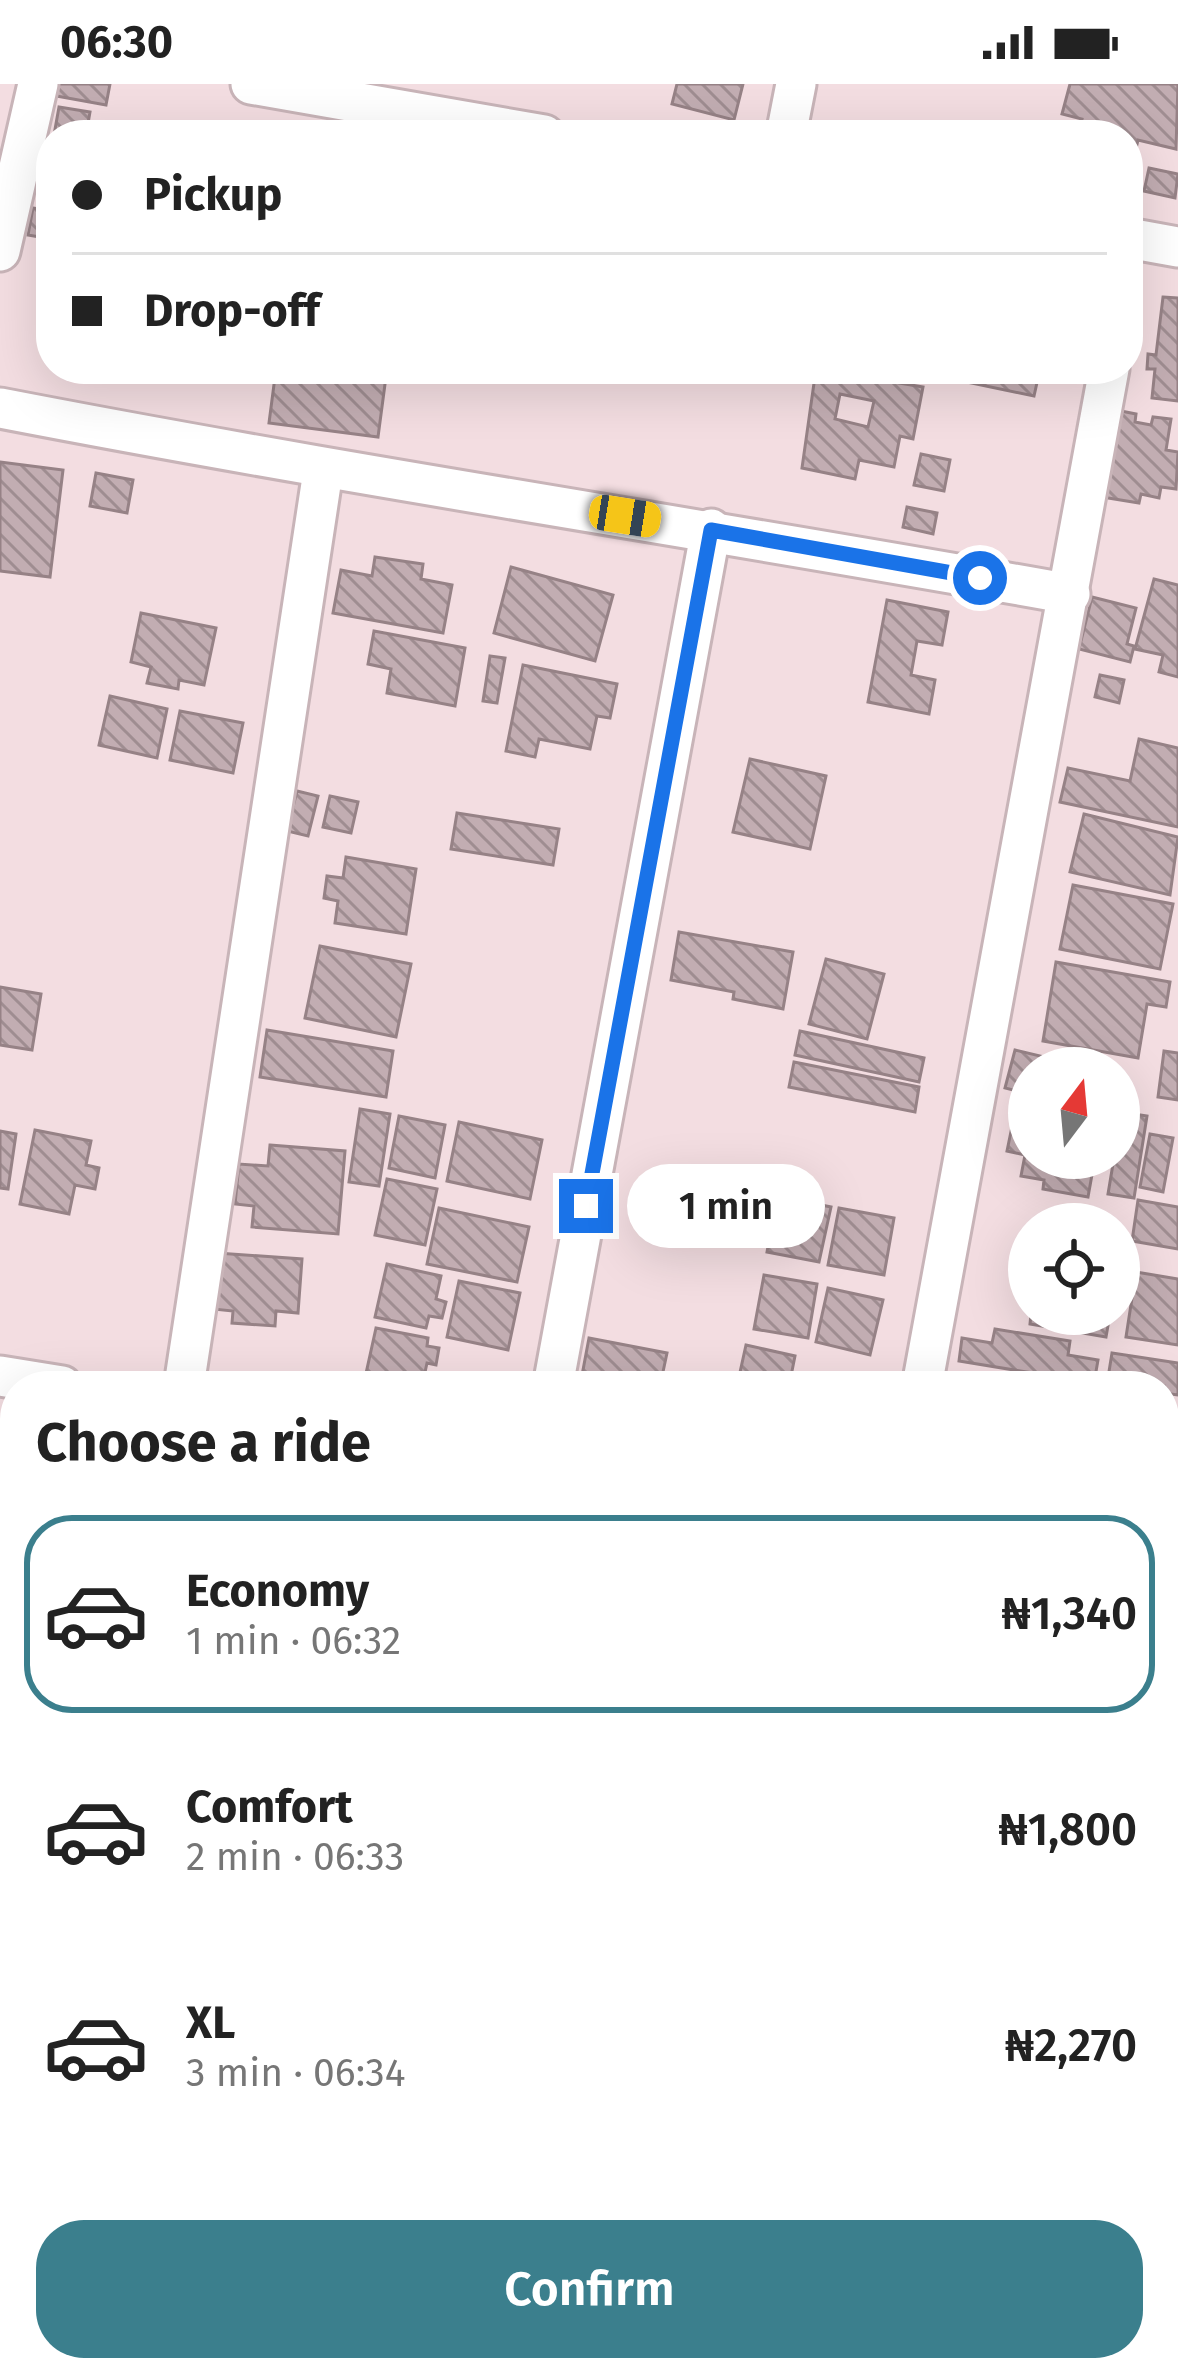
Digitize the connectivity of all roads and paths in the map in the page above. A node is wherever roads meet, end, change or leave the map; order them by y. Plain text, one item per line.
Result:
1 (38, 84) edge
2 (251, 84) edge
3 (796, 84) edge
4 (458, 120) edge
5 (789, 120) edge
6 (1143, 245) edge
7 (1178, 247) edge
8 (0, 250) edge
9 (1106, 384) edge
10 (0, 408) edge
11 (323, 471) junction
12 (711, 530) junction
13 (1070, 594) junction
14 (186, 1371) edge
15 (556, 1371) edge
16 (925, 1371) edge

1 - 8 street
2 - 4 street
3 - 5 street
6 - 7 street
9 - 13 street
10 - 11 street
11 - 12 street
11 - 14 street
12 - 13 street
12 - 15 street
13 - 16 street

